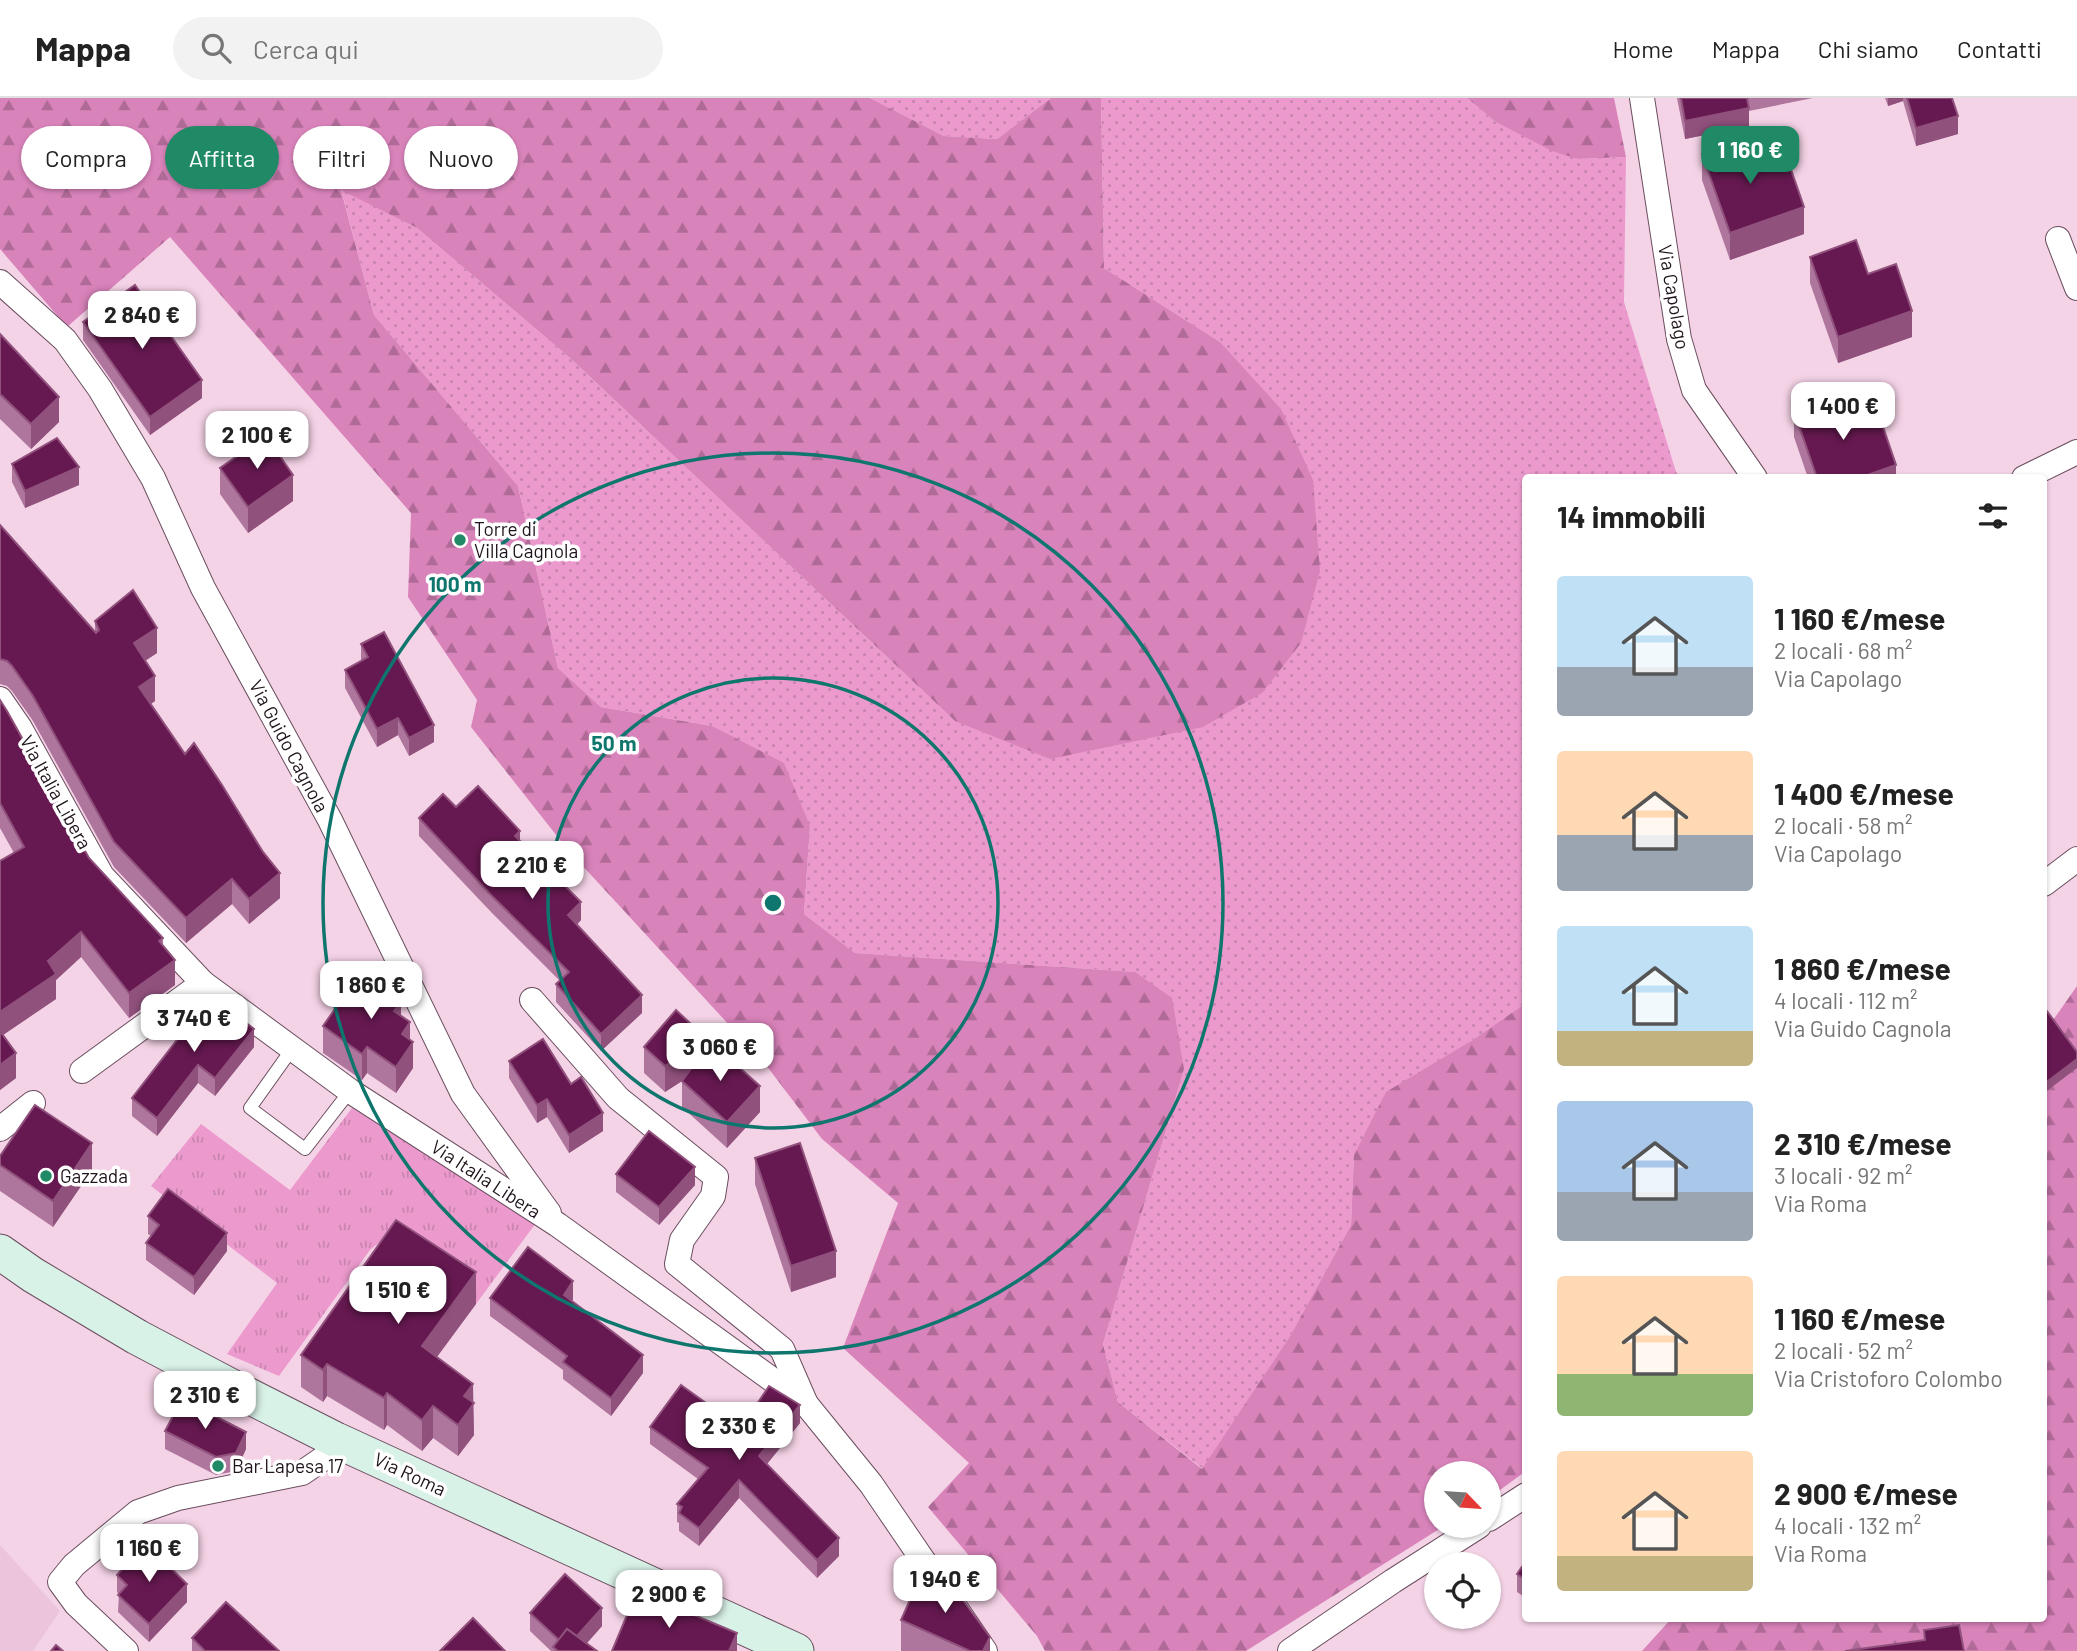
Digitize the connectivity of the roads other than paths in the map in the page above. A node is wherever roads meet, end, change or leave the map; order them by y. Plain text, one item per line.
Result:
1 (1642, 98) edge
2 (2058, 239) dead end
3 (0, 282) edge
4 (2077, 288) edge
5 (2077, 452) edge
6 (1752, 474) edge
7 (2032, 474) edge
8 (0, 699) edge
9 (2077, 859) edge
10 (2047, 882) edge
11 (203, 983) junction
12 (532, 1000) dead end
13 (292, 1049) junction
14 (82, 1071) dead end
15 (350, 1091) junction
16 (33, 1103) edge
17 (0, 1129) edge
18 (558, 1225) junction
19 (0, 1252) edge
20 (806, 1405) junction
21 (336, 1440) junction
22 (1522, 1498) edge
23 (1502, 1511) edge
24 (1460, 1538) edge
25 (126, 1651) edge
26 (796, 1651) edge
27 (985, 1651) edge
28 (1290, 1651) edge

1 - 6 street, Via Capolago
2 - 4 street
3 - 18 street, Via Guido Cagnola
5 - 7 street
8 - 11 street, Via Italia Libera
9 - 10 street
11 - 13 street, Via Italia Libera
11 - 14 street
12 - 20 street
13 - 15 street, Via Italia Libera
13 - 15 lane
15 - 18 street, Via Italia Libera
16 - 17 street
18 - 20 street, Via Italia Libera
19 - 21 main road, Via Roma
20 - 27 street, Via Italia Libera
21 - 25 street
21 - 26 main road, Via Roma
22 - 23 street
24 - 28 street

